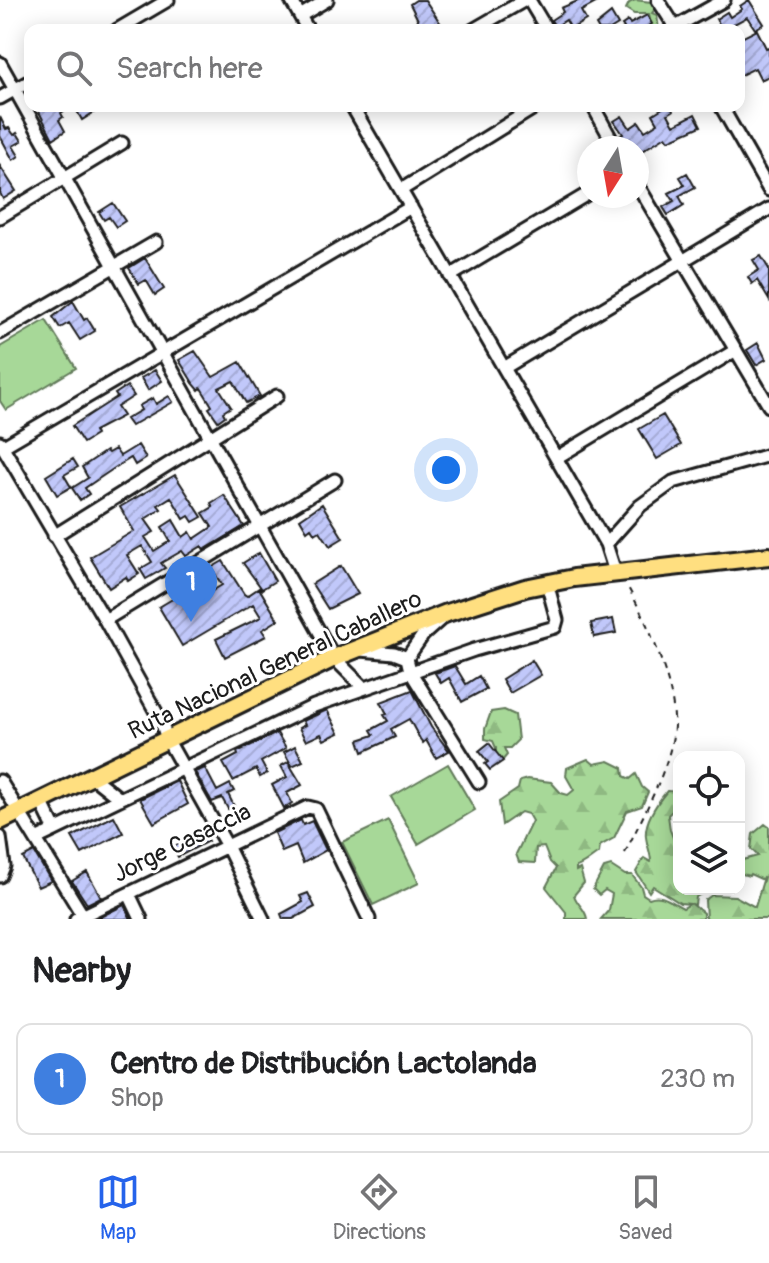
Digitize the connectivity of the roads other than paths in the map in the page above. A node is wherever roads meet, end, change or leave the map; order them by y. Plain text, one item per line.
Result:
1 (168, 0) edge
2 (291, 0) edge
3 (327, 0) edge
4 (527, 0) edge
5 (658, 0) edge
6 (724, 0) edge
7 (300, 16) junction
8 (127, 24) edge
9 (305, 24) edge
10 (484, 24) edge
11 (543, 24) edge
12 (671, 24) edge
13 (683, 24) edge
14 (0, 63) edge
15 (24, 85) edge
16 (15, 90) junction
17 (0, 98) edge
18 (24, 106) edge
19 (28, 112) edge
20 (356, 112) edge
21 (527, 112) edge
22 (596, 112) edge
23 (724, 112) edge
24 (609, 136) edge
25 (122, 143) dead end
26 (66, 178) junction
27 (401, 190) junction
28 (769, 190) edge
29 (577, 200) edge
30 (649, 203) edge
31 (411, 207) junction
32 (769, 209) edge
33 (0, 217) edge
34 (156, 242) dead end
35 (684, 260) junction
36 (115, 265) junction
37 (450, 276) junction
38 (0, 333) edge
39 (736, 350) junction
40 (161, 352) junction
41 (504, 368) junction
42 (277, 396) dead end
43 (769, 406) edge
44 (211, 437) junction
45 (1, 444) edge
46 (769, 455) edge
47 (556, 458) junction
48 (335, 480) dead end
49 (262, 526) junction
50 (54, 536) junction
51 (606, 544) junction
52 (769, 556) edge
53 (618, 574) junction
54 (547, 583) junction
55 (447, 613) junction
56 (105, 620) junction
57 (353, 650) junction
58 (334, 658) junction
59 (407, 658) junction
60 (410, 671) junction
61 (364, 688) junction
62 (167, 739) junction
63 (183, 768) junction
64 (91, 776) junction
65 (0, 781) edge
66 (479, 782) dead end
67 (120, 799) junction
68 (41, 801) junction
69 (19, 812) junction
70 (0, 821) edge
71 (55, 830) junction
72 (0, 837) edge
73 (36, 839) junction
74 (227, 846) junction
75 (0, 876) edge
76 (129, 894) junction
77 (79, 917) edge
78 (141, 919) edge
79 (263, 919) edge
80 (369, 919) edge

1 - 8 street
2 - 7 street
3 - 7 street
4 - 10 street
4 - 11 street
5 - 12 street
6 - 13 street
7 - 9 street
14 - 16 street
15 - 16 street
16 - 17 street
16 - 18 street
19 - 26 street
20 - 27 street
21 - 27 street
22 - 24 street
23 - 28 street
25 - 26 street
26 - 33 street
26 - 36 street
27 - 31 street
29 - 37 street
30 - 35 street
31 - 37 street
31 - 40 street
32 - 35 street
34 - 36 street
35 - 39 street
35 - 41 street
36 - 38 street
36 - 40 street
37 - 41 street
39 - 43 street
39 - 47 street
40 - 44 street
40 - 45 street
41 - 47 street
42 - 44 street
44 - 49 street
44 - 50 street
45 - 50 street
46 - 51 street
47 - 51 street
48 - 49 street
49 - 56 street
49 - 58 street
50 - 56 street
51 - 53 street
52 - 53 highway, Ruta Nacional General Caballero
53 - 54 highway, Ruta Nacional General Caballero
54 - 55 highway, Ruta Nacional General Caballero
54 - 60 street
55 - 57 highway, Ruta Nacional General Caballero
55 - 59 street
56 - 62 street
57 - 58 highway, Ruta Nacional General Caballero
57 - 59 street
58 - 61 street
58 - 62 highway, Ruta Nacional General Caballero
59 - 60 street
60 - 61 street
60 - 66 street
61 - 63 street
62 - 63 street
62 - 64 highway, Ruta Nacional General Caballero
63 - 67 street
63 - 74 street
64 - 67 street
64 - 68 highway, Ruta Nacional General Caballero
65 - 69 street
67 - 71 street
68 - 69 highway, Ruta Nacional General Caballero
68 - 71 street
69 - 70 highway, Ruta Nacional General Caballero
69 - 73 street
71 - 73 street
72 - 75 street
73 - 77 street
74 - 76 street, Jorge Casaccia
74 - 79 street
74 - 80 street, Jorge Casaccia
76 - 77 street, Jorge Casaccia
76 - 78 street

